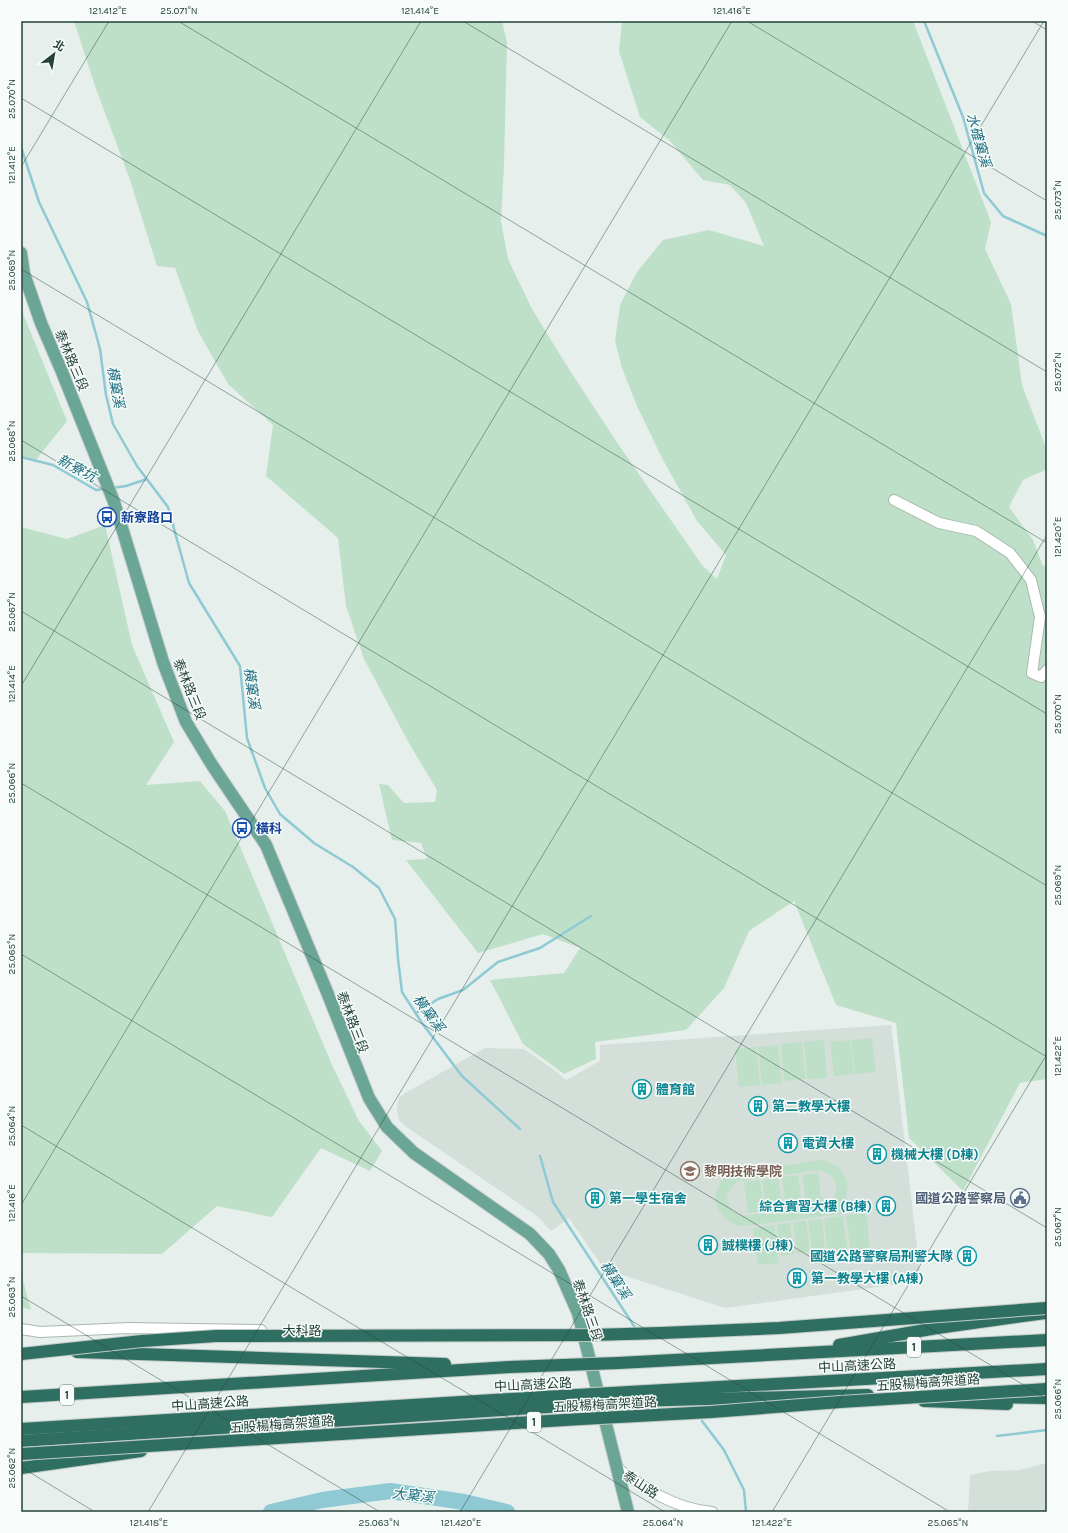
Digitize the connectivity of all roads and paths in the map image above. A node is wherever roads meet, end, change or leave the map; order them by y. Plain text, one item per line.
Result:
1 (21, 253) edge
2 (894, 500) dead end
3 (1047, 670) edge
4 (1047, 1308) edge
5 (1047, 1313) edge
6 (21, 1329) edge
7 (583, 1332) junction
8 (1047, 1340) edge
9 (21, 1353) edge
10 (781, 1355) junction
11 (510, 1367) junction
12 (1047, 1369) edge
13 (21, 1388) edge
14 (1047, 1389) edge
15 (113, 1392) junction
16 (21, 1397) edge
17 (630, 1397) junction
18 (718, 1398) junction
19 (1047, 1398) edge
20 (578, 1400) junction
21 (1047, 1406) edge
22 (327, 1421) junction
23 (21, 1429) edge
24 (21, 1441) edge
25 (21, 1454) edge
26 (21, 1468) edge
27 (617, 1468) junction
28 (627, 1506) edge
29 (712, 1512) edge

1 - 7 main road, 泰林路三段
2 - 3 street
4 - 9 highway, 1, bridge
5 - 10 highway
6 - 7 street, 大科路
7 - 27 main road, 泰林路三段
8 - 10 highway, 中山高速公路 / 1
9 - 11 highway
10 - 11 highway, 中山高速公路 / 1, bridge
11 - 15 highway, 中山高速公路 / 1
12 - 17 highway, 中山高速公路 / 1
13 - 15 highway
14 - 25 highway, 五股楊梅高架道路 / 1, bridge
15 - 16 highway, 中山高速公路 / 1
17 - 18 highway
17 - 20 highway, 中山高速公路 / 1, bridge
18 - 19 highway
18 - 21 highway
20 - 22 highway
20 - 23 highway, 中山高速公路 / 1
22 - 24 highway
22 - 26 highway
27 - 28 main road, 泰林路三段
27 - 29 street, 泰山路

